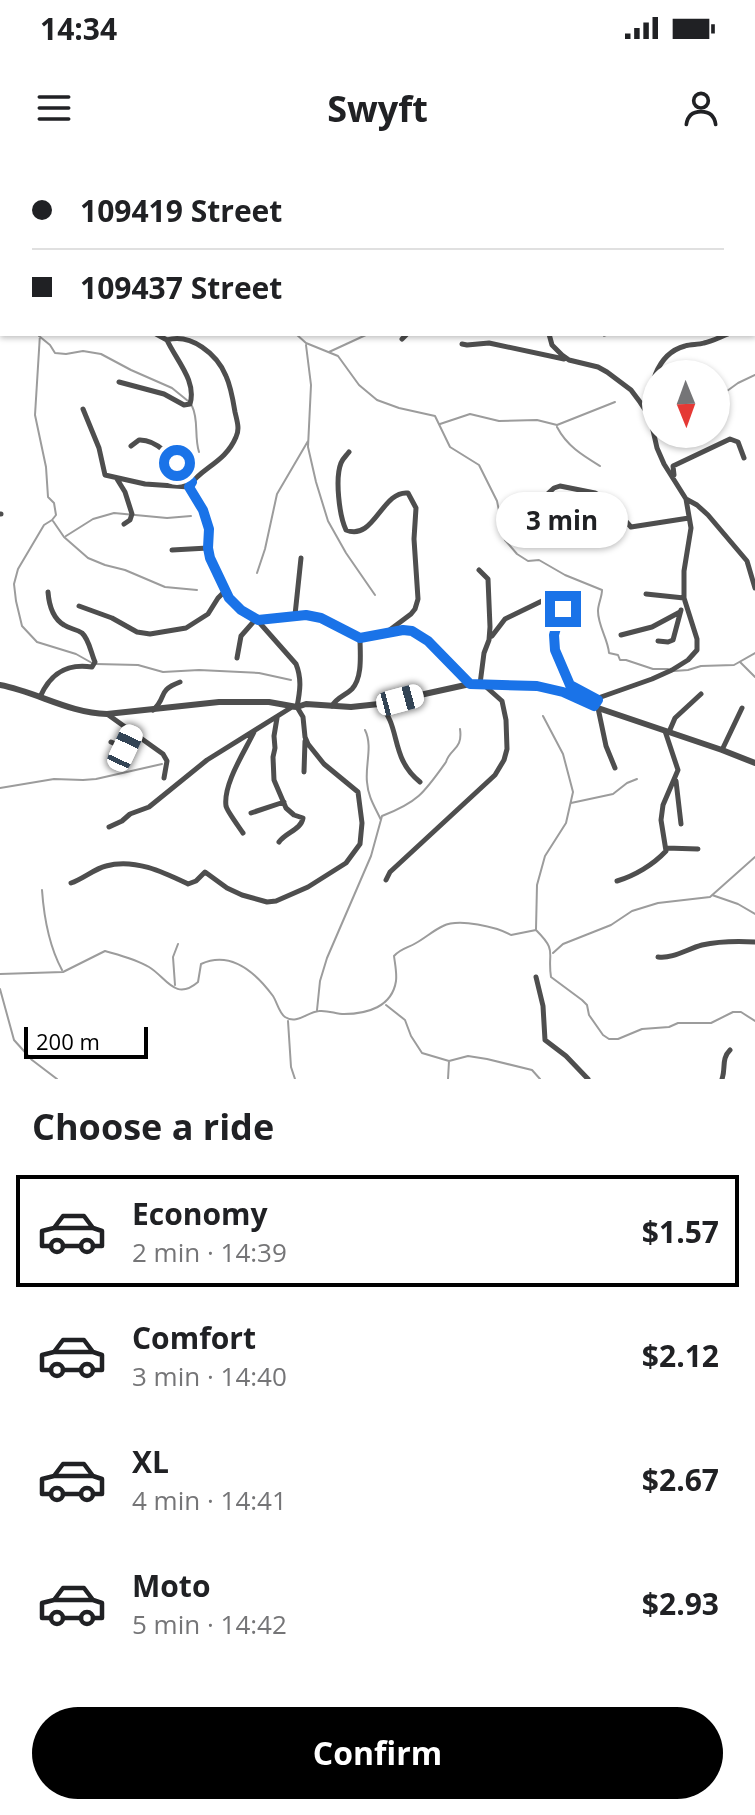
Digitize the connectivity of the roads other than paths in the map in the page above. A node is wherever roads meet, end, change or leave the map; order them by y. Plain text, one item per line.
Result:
1 (160, 336) edge
2 (550, 336) edge
3 (723, 336) edge
4 (167, 340) junction
5 (462, 344) dead end
6 (569, 360) junction
7 (665, 360) edge
8 (119, 382) dead end
9 (642, 406) edge
10 (83, 409) dead end
11 (131, 446) dead end
12 (657, 448) edge
13 (349, 452) dead end
14 (744, 458) dead end
15 (159, 465) dead end
16 (116, 478) junction
17 (189, 485) junction
18 (679, 487) junction
19 (542, 499) dead end
20 (686, 499) junction
21 (689, 518) junction
22 (124, 524) dead end
23 (208, 548) junction
24 (172, 550) dead end
25 (301, 558) dead end
26 (479, 570) dead end
27 (755, 588) edge
28 (225, 591) junction
29 (48, 592) dead end
30 (646, 594) dead end
31 (684, 600) junction
32 (542, 601) dead end
33 (566, 605) dead end
34 (79, 606) dead end
35 (680, 612) junction
36 (295, 615) junction
37 (257, 620) junction
38 (386, 632) junction
39 (621, 635) dead end
40 (360, 638) junction
41 (489, 640) junction
42 (658, 641) dead end
43 (237, 658) dead end
44 (180, 682) dead end
45 (470, 684) junction
46 (482, 684) junction
47 (0, 685) edge
48 (701, 694) dead end
49 (40, 697) junction
50 (379, 704) junction
51 (597, 705) junction
52 (297, 707) junction
53 (332, 707) junction
54 (742, 708) dead end
55 (152, 711) junction
56 (107, 714) junction
57 (277, 717) junction
58 (255, 731) junction
59 (666, 731) junction
60 (133, 732) junction
61 (305, 737) junction
62 (111, 742) dead end
63 (722, 750) junction
64 (755, 763) edge
65 (615, 768) dead end
66 (304, 772) dead end
67 (164, 778) dead end
68 (676, 779) junction
69 (420, 782) dead end
70 (284, 802) junction
71 (251, 813) dead end
72 (681, 824) dead end
73 (109, 827) dead end
74 (243, 833) dead end
75 (279, 842) dead end
76 (666, 848) junction
77 (698, 849) dead end
78 (386, 880) dead end
79 (617, 881) dead end
80 (71, 883) dead end
81 (755, 942) edge
82 (658, 957) dead end
83 (536, 977) dead end
84 (730, 1050) dead end
85 (588, 1079) edge
86 (722, 1079) edge

1 - 4 street
2 - 6 street
3 - 7 street
4 - 8 street
4 - 17 street
5 - 6 street
6 - 9 street
10 - 16 street
11 - 17 street
12 - 18 street
13 - 38 street
14 - 18 street
15 - 17 street
16 - 17 street
16 - 22 street
17 - 23 street
18 - 20 street
19 - 21 street
20 - 21 street
20 - 27 street
21 - 31 street
23 - 24 street
23 - 28 street
25 - 36 street
26 - 41 street
28 - 34 street
28 - 37 street
29 - 49 street
30 - 31 street
31 - 35 street
31 - 51 street
32 - 41 street
33 - 51 street
35 - 39 street
35 - 42 street
36 - 37 street
36 - 40 street
37 - 43 street
37 - 52 street
38 - 40 street
38 - 45 street
40 - 53 street
41 - 46 street
44 - 55 street
45 - 46 street
45 - 50 street
46 - 51 street
46 - 78 street
47 - 49 street
48 - 59 street
49 - 56 street
50 - 53 street
50 - 69 street
51 - 59 street
51 - 65 street
52 - 53 street
52 - 55 street
52 - 57 street
52 - 61 street
54 - 63 street
55 - 56 street
56 - 60 street
57 - 58 street
57 - 70 street
58 - 73 street
58 - 74 street
59 - 63 street
59 - 68 street
60 - 62 street
60 - 67 street
61 - 66 street
61 - 80 street
63 - 64 street
68 - 72 street
68 - 76 street
70 - 71 street
70 - 75 street
76 - 77 street
76 - 79 street
81 - 82 street
83 - 85 street
84 - 86 street

